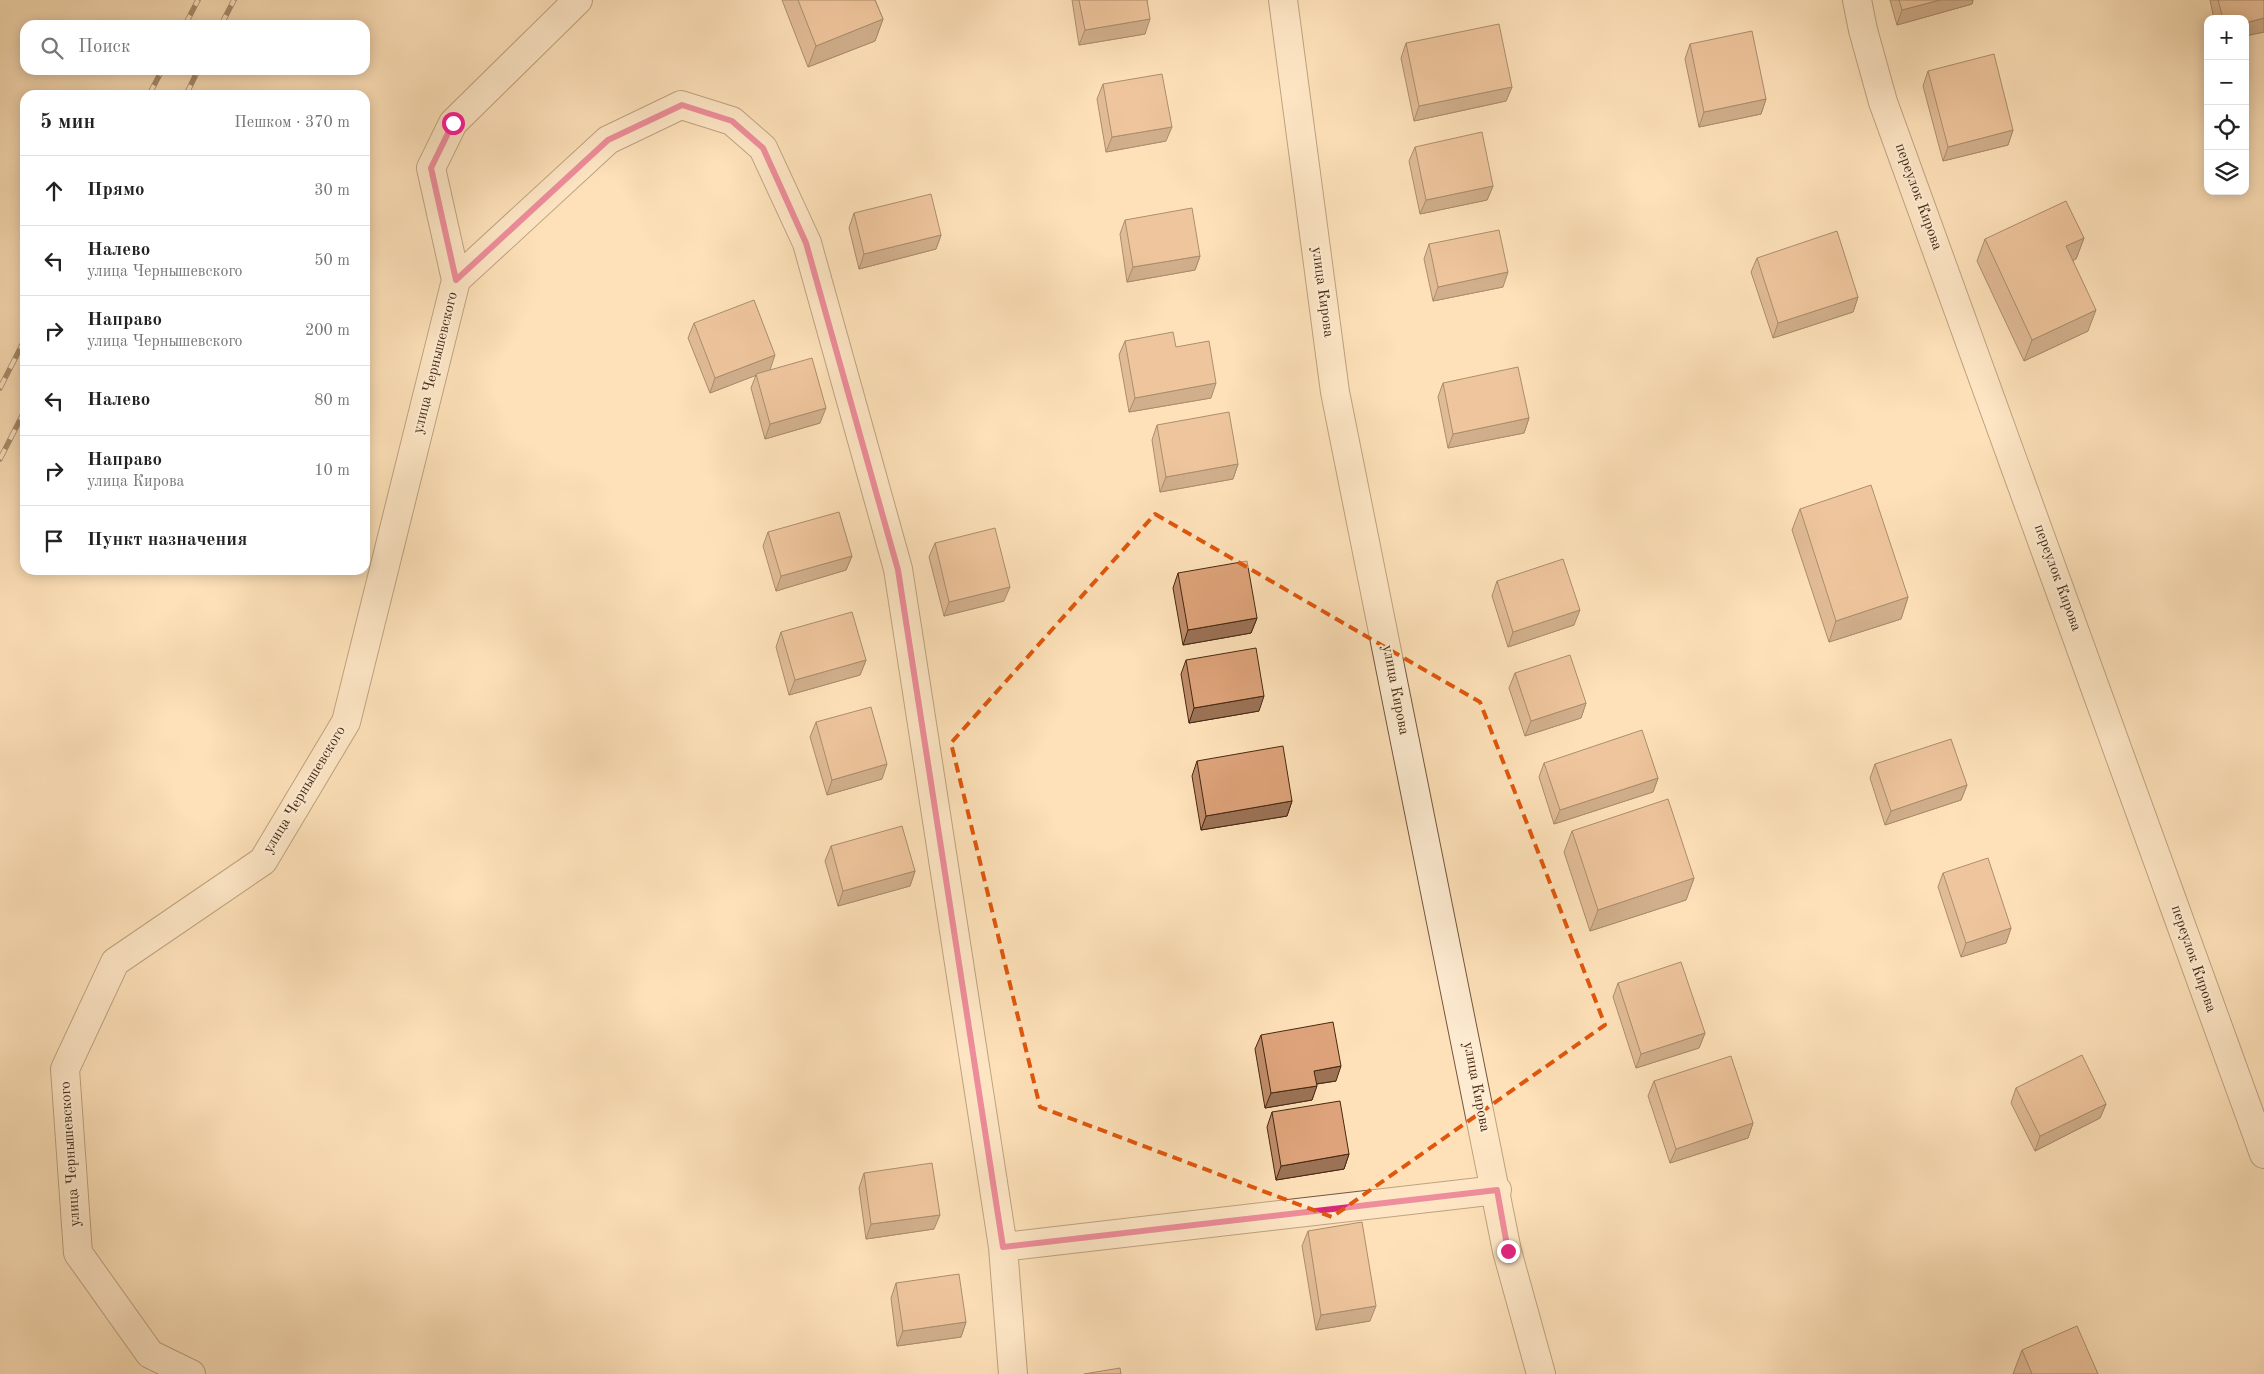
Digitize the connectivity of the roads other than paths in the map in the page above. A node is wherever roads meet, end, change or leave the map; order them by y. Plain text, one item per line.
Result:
1 (578, 0) edge
2 (1283, 0) edge
3 (1856, 0) edge
4 (456, 280) junction
5 (2264, 1154) edge
6 (1497, 1190) junction
7 (1003, 1247) junction
8 (191, 1374) edge
9 (1013, 1374) edge
10 (1541, 1374) edge

1 - 4 street
2 - 6 street, улица Кирова
3 - 5 street, переулок Кирова
4 - 7 street, улица Чернышевского
4 - 8 street, улица Чернышевского
6 - 7 street
6 - 10 street, улица Кирова
7 - 9 street, улица Чернышевского

